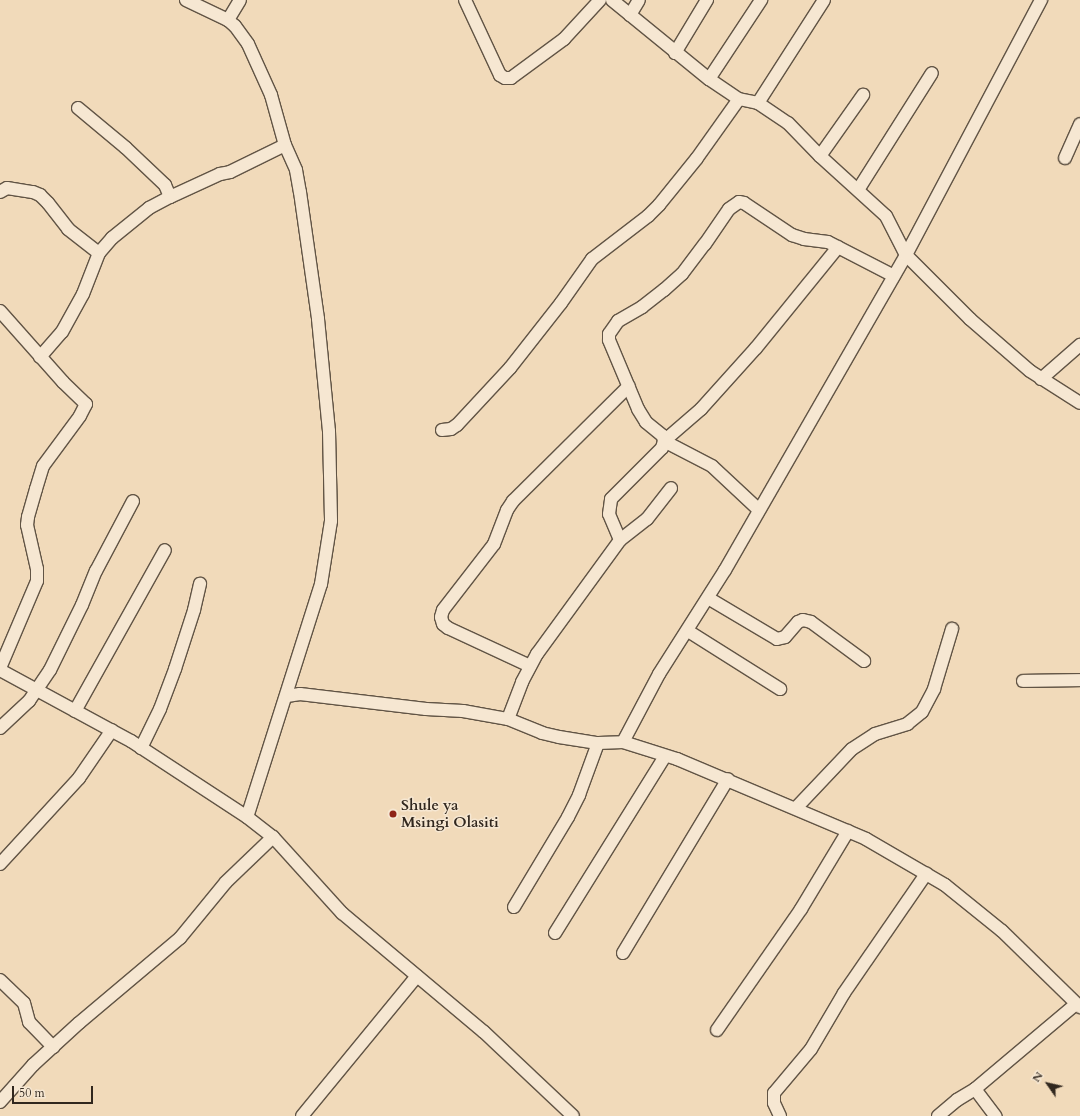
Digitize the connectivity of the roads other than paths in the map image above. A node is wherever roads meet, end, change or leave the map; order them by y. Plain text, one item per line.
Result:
1 (186, 0) edge
2 (240, 0) edge
3 (464, 0) edge
4 (600, 0) edge
5 (612, 0) edge
6 (639, 0) edge
7 (707, 0) edge
8 (761, 0) edge
9 (824, 0) edge
10 (1041, 0) edge
11 (630, 15) junction
12 (228, 20) junction
13 (675, 53) junction
14 (932, 73) dead end
15 (709, 79) junction
16 (863, 95) dead end
17 (739, 99) junction
18 (758, 103) junction
19 (78, 108) dead end
20 (1080, 124) edge
21 (285, 145) junction
22 (820, 156) junction
23 (1064, 158) dead end
24 (858, 190) junction
25 (0, 192) edge
26 (170, 197) junction
27 (838, 247) junction
28 (99, 253) junction
29 (906, 255) junction
30 (894, 276) junction
31 (0, 311) edge
32 (1080, 345) edge
33 (40, 357) junction
34 (1041, 379) junction
35 (629, 386) junction
36 (1080, 403) edge
37 (442, 430) dead end
38 (664, 441) junction
39 (671, 488) dead end
40 (133, 501) dead end
41 (759, 510) junction
42 (620, 540) junction
43 (165, 550) dead end
44 (200, 584) dead end
45 (708, 598) junction
46 (952, 629) dead end
47 (688, 631) junction
48 (864, 661) dead end
49 (530, 666) junction
50 (0, 669) edge
51 (1080, 680) edge
52 (1023, 681) dead end
53 (780, 689) dead end
54 (37, 690) junction
55 (287, 696) junction
56 (75, 711) junction
57 (508, 720) junction
58 (0, 728) edge
59 (112, 730) junction
60 (623, 742) junction
61 (598, 743) junction
62 (141, 748) junction
63 (665, 756) junction
64 (728, 779) junction
65 (796, 808) junction
66 (247, 817) junction
67 (848, 831) junction
68 (272, 837) junction
69 (0, 864) edge
70 (926, 874) junction
71 (514, 907) dead end
72 (554, 933) dead end
73 (623, 953) dead end
74 (417, 976) junction
75 (0, 980) edge
76 (1078, 1006) edge
77 (717, 1030) dead end
78 (53, 1047) junction
79 (975, 1089) junction
80 (0, 1102) edge
81 (302, 1116) edge
82 (573, 1116) edge
83 (780, 1116) edge
84 (938, 1116) edge
85 (995, 1116) edge

1 - 12 street
2 - 12 street
3 - 4 street
5 - 11 street
6 - 11 street
7 - 13 street
8 - 15 street
9 - 18 street
10 - 29 street
11 - 13 street
12 - 21 street
13 - 15 street
14 - 24 street
15 - 17 street
16 - 22 street
17 - 18 street
17 - 37 street
18 - 22 street
19 - 26 street
20 - 23 street
21 - 26 street
21 - 55 street
22 - 24 street
24 - 29 street
25 - 28 street
26 - 28 street
27 - 30 street
27 - 35 street
27 - 38 street
28 - 33 street
29 - 30 street
29 - 34 street
30 - 41 street
31 - 33 street
32 - 34 street
33 - 50 street
34 - 36 street
35 - 38 street
35 - 49 street
38 - 41 street
38 - 42 street
39 - 42 street
40 - 54 street
41 - 45 street
42 - 49 street
43 - 56 street
44 - 62 street
45 - 47 street
45 - 48 street
46 - 65 street
47 - 53 street
47 - 60 street
49 - 57 street
50 - 54 street
51 - 52 street
54 - 56 street
54 - 58 street
55 - 57 street
55 - 66 street
56 - 59 street
57 - 61 street
59 - 62 street
59 - 69 street
60 - 61 street
60 - 63 street
61 - 71 street
62 - 66 street
63 - 64 street
63 - 72 street
64 - 65 street
64 - 73 street
65 - 67 street
66 - 68 street
67 - 70 street
67 - 77 street
68 - 74 street
68 - 78 street
70 - 76 street
70 - 83 street
74 - 81 street
74 - 82 street
75 - 78 street
76 - 79 street
78 - 80 street
79 - 84 street
79 - 85 street

